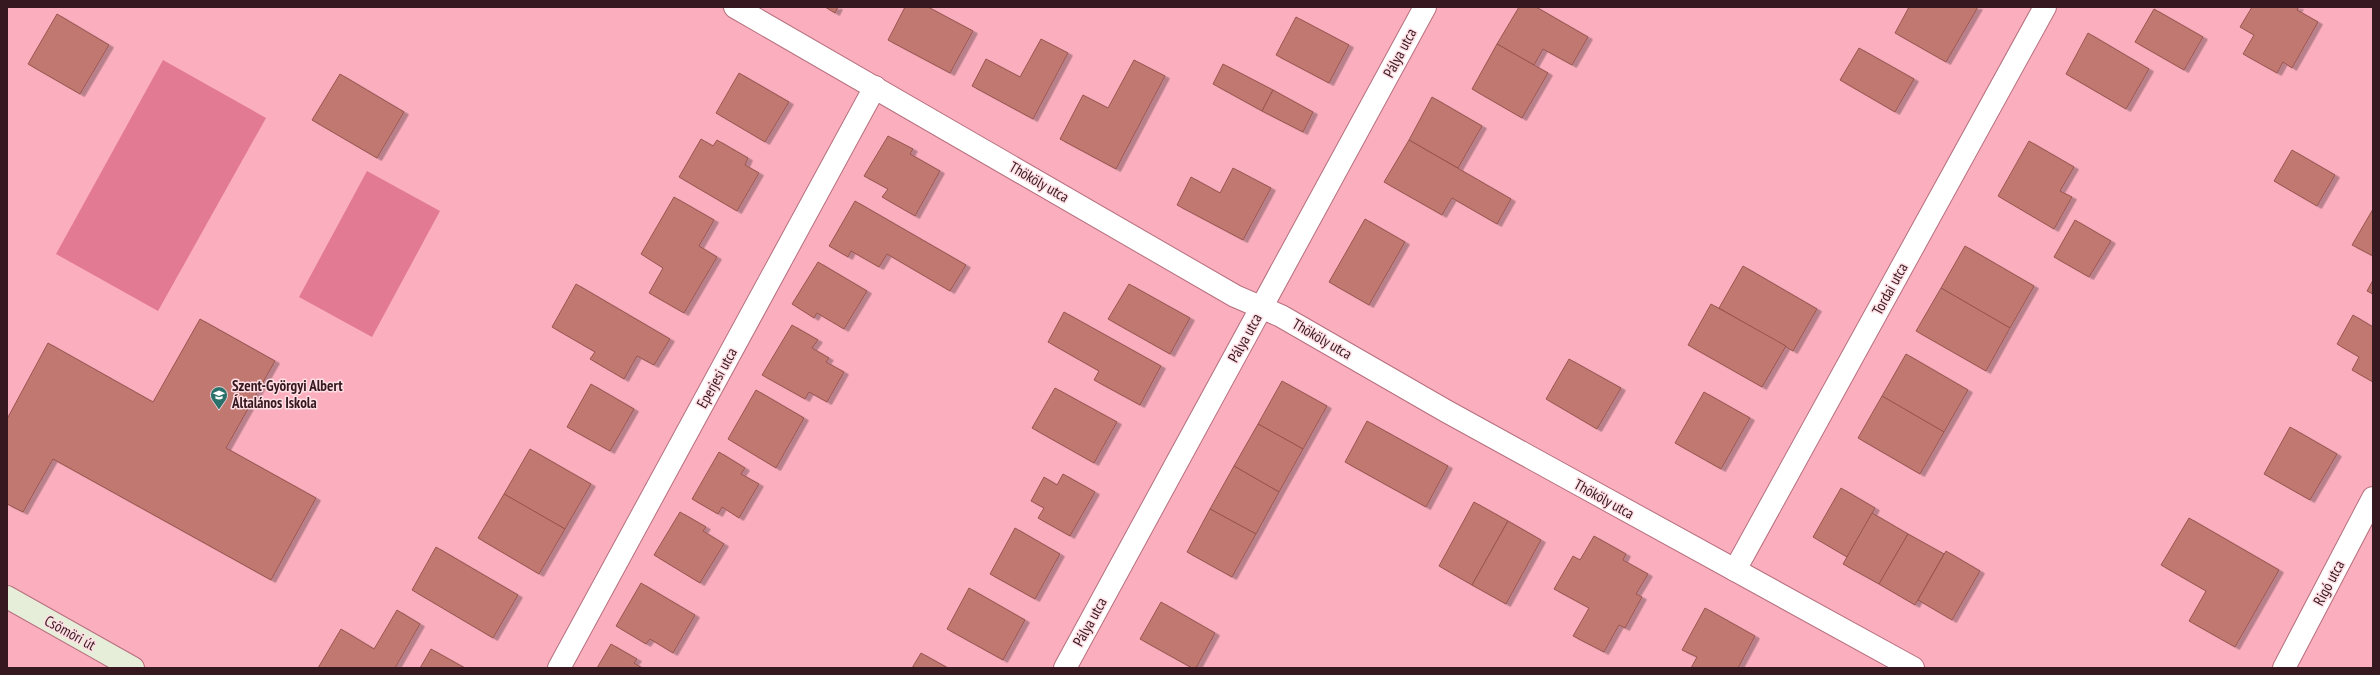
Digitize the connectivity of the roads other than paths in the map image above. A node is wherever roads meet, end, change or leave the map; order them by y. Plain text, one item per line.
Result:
1 (735, 7) edge
2 (1425, 7) edge
3 (2046, 7) edge
4 (875, 87) junction
5 (1262, 307) junction
6 (2373, 498) edge
7 (1735, 570) junction
8 (7, 583) edge
9 (7, 597) edge
10 (7, 602) edge
11 (51, 622) junction
12 (133, 668) edge
13 (559, 668) edge
14 (1065, 668) edge
15 (1913, 668) edge
16 (2284, 668) edge

1 - 4 street, Thököly utca
2 - 5 street, Pálya utca
3 - 7 street, Tordai utca
4 - 5 street, Thököly utca
4 - 13 street, Eperjesi utca
5 - 7 street, Thököly utca
5 - 14 street, Pálya utca
6 - 16 street, Rigó utca
7 - 15 street, Thököly utca
8 - 11 main road
9 - 11 main road, Csömöri út
10 - 11 main road
11 - 12 main road, Csömöri út

